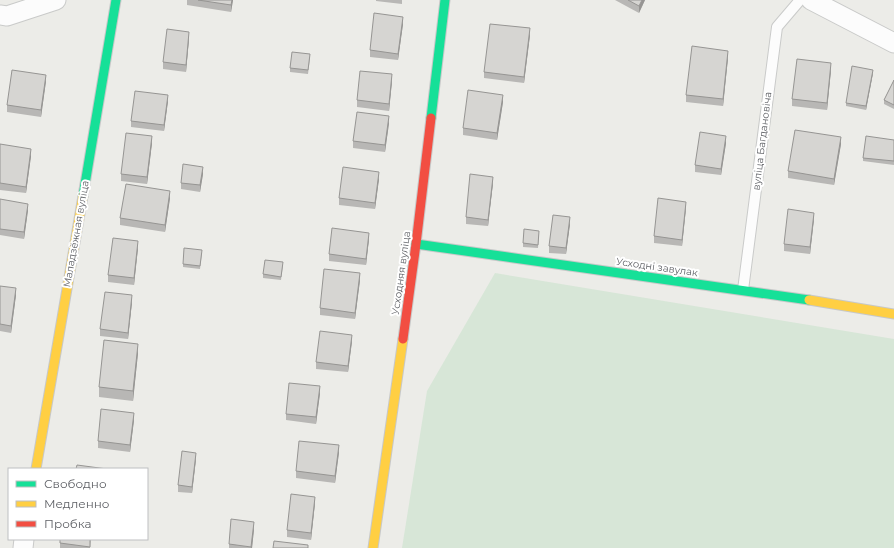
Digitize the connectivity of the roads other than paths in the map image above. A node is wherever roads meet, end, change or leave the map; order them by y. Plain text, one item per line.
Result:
1 (56, 0) edge
2 (116, 0) edge
3 (445, 0) edge
4 (800, 0) edge
5 (812, 0) edge
6 (0, 15) edge
7 (894, 43) edge
8 (416, 244) junction
9 (743, 290) junction
10 (894, 314) edge
11 (36, 468) edge
12 (373, 548) edge

1 - 6 street
2 - 11 street, Маладзёжная вуліца
3 - 8 street, Усходняя вуліца
4 - 9 lane, вуліца Багдановіча
5 - 7 street
8 - 9 street, Усходні завулак
8 - 12 street, Усходняя вуліца
9 - 10 street, Усходні завулак

